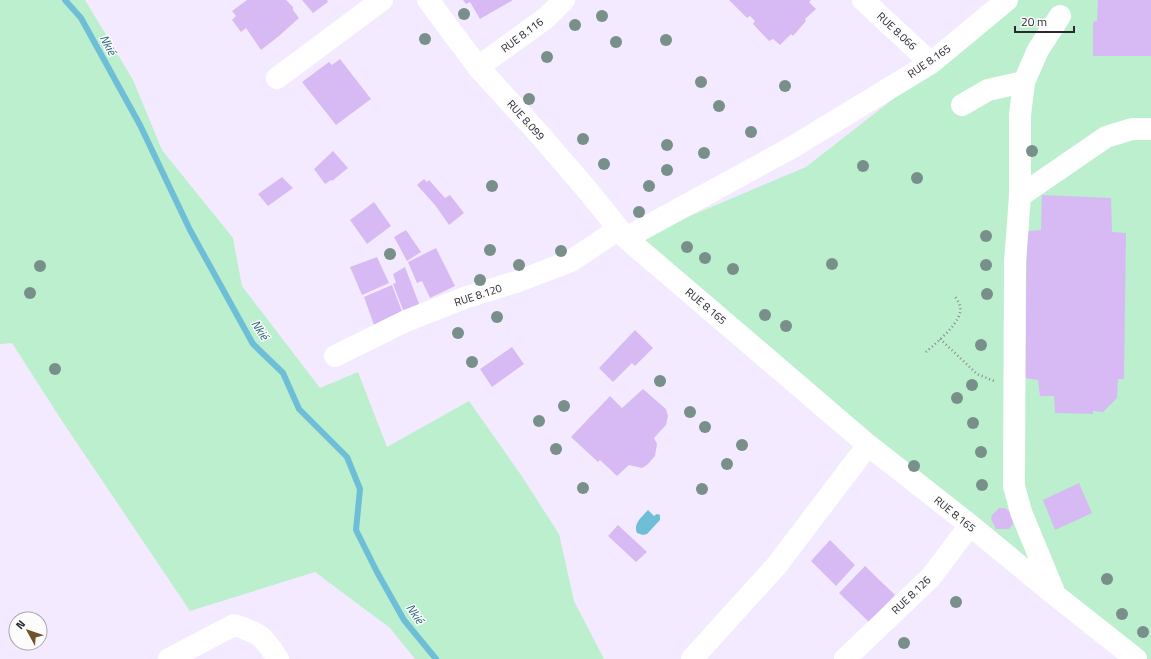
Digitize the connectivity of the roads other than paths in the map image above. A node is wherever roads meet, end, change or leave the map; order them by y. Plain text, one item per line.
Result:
1 (382, 0) edge
2 (428, 0) edge
3 (564, 0) edge
4 (863, 0) edge
5 (1007, 0) edge
6 (1060, 16) dead end
7 (931, 62) junction
8 (478, 67) junction
9 (277, 78) dead end
10 (1024, 82) junction
11 (962, 105) dead end
12 (1151, 129) edge
13 (1020, 196) junction
14 (623, 234) junction
15 (335, 356) dead end
16 (868, 445) junction
17 (970, 525) junction
18 (1055, 595) junction
19 (168, 659) edge
20 (278, 659) edge
21 (692, 659) edge
22 (845, 659) edge
23 (1136, 659) edge

1 - 9 street
2 - 8 street, RUE 8.099
3 - 8 street, RUE 8.116
4 - 7 street, RUE 8.066
5 - 7 street, RUE 8.165
6 - 10 street
7 - 14 street, RUE 8.165
8 - 14 street, RUE 8.099
10 - 11 street
10 - 13 street
12 - 13 street
13 - 18 street
14 - 15 street, RUE 8.120
14 - 16 street, RUE 8.165
16 - 17 street, RUE 8.165
16 - 21 street
17 - 18 street, RUE 8.165
17 - 22 street, RUE 8.126
18 - 23 street, RUE 8.165
19 - 20 street

